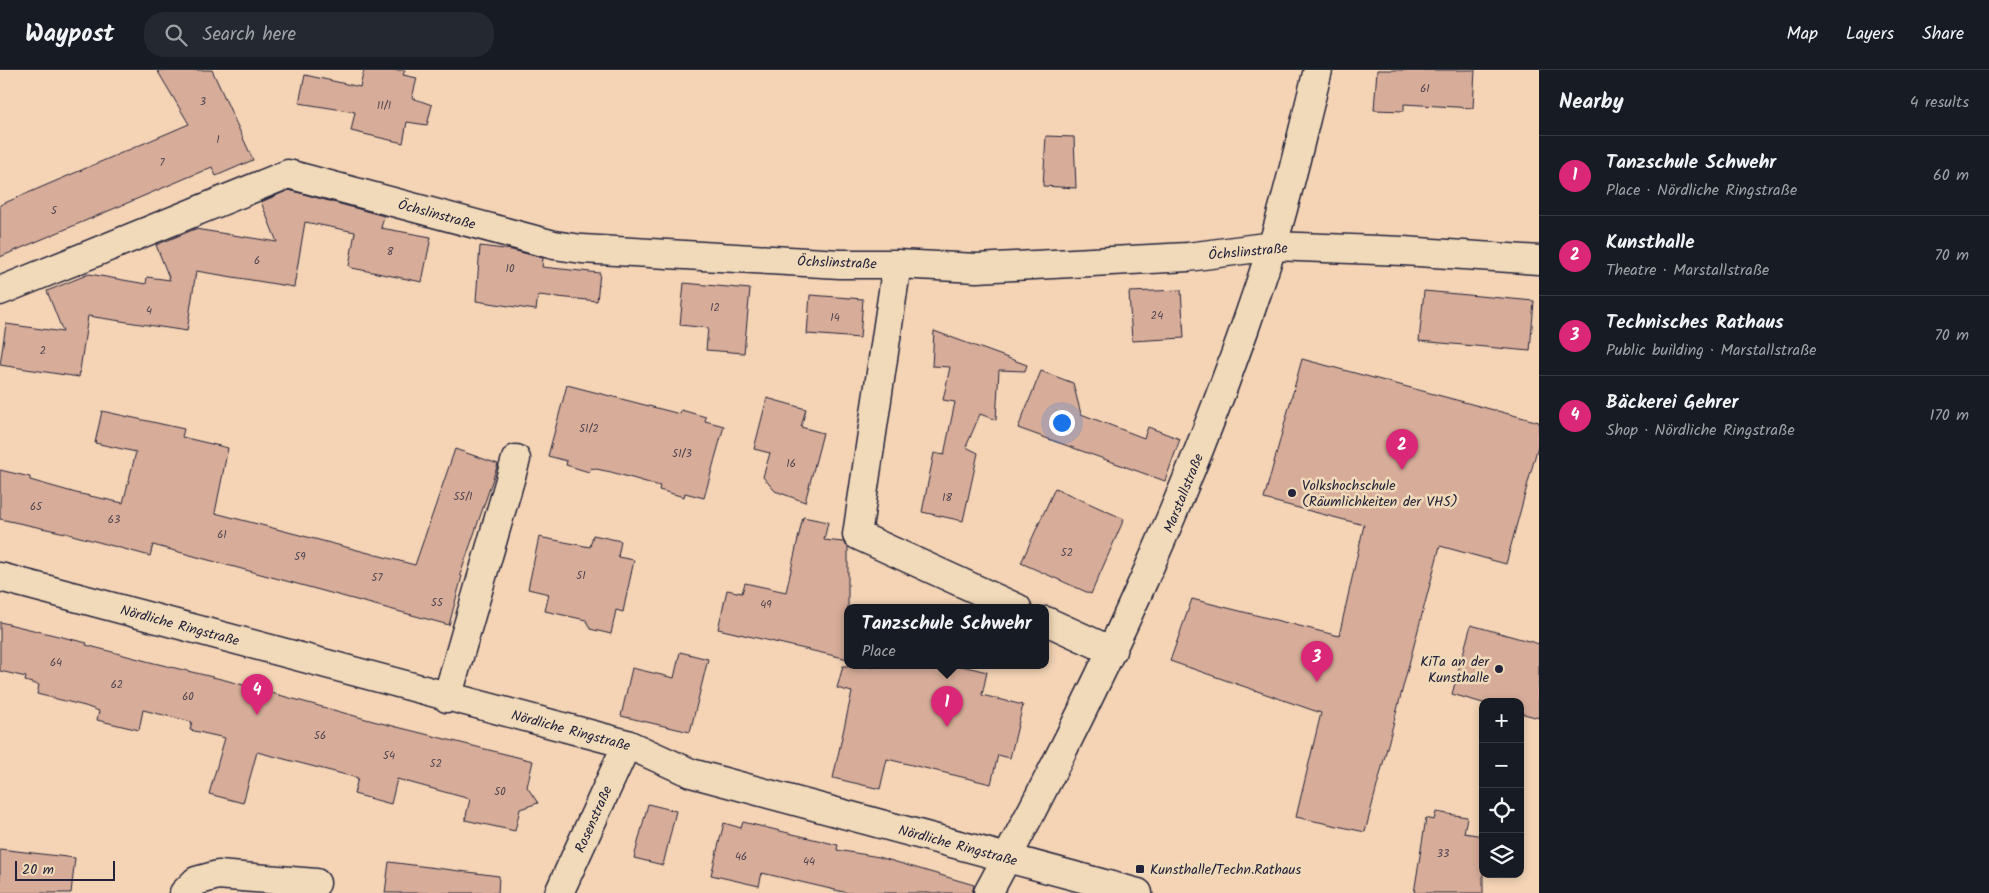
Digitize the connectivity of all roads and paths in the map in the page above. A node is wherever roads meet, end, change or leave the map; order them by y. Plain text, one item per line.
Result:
1 (1318, 70) edge
2 (1272, 246) junction
3 (1539, 260) edge
4 (897, 264) junction
5 (0, 291) edge
6 (516, 459) dead end
7 (0, 577) edge
8 (1008, 604) edge
9 (1049, 622) edge
10 (1112, 652) junction
11 (447, 698) junction
12 (627, 744) junction
13 (1008, 858) junction
14 (316, 883) dead end
15 (184, 893) edge
16 (559, 893) edge
17 (988, 893) edge
18 (1138, 893) edge

1 - 2 street, Marstallstraße
2 - 3 street, Öchslinstraße
2 - 4 street, Öchslinstraße
2 - 10 street, Marstallstraße
4 - 5 street, Öchslinstraße
4 - 8 street, Öchslinstraße
6 - 11 street
7 - 11 street, Nördliche Ringstraße
9 - 10 street
10 - 13 street, Marstallstraße
11 - 12 street, Nördliche Ringstraße
12 - 13 street, Nördliche Ringstraße
12 - 16 street, Rosenstraße
13 - 17 street, Marstallstraße
13 - 18 street, Nördliche Ringstraße
14 - 15 street

